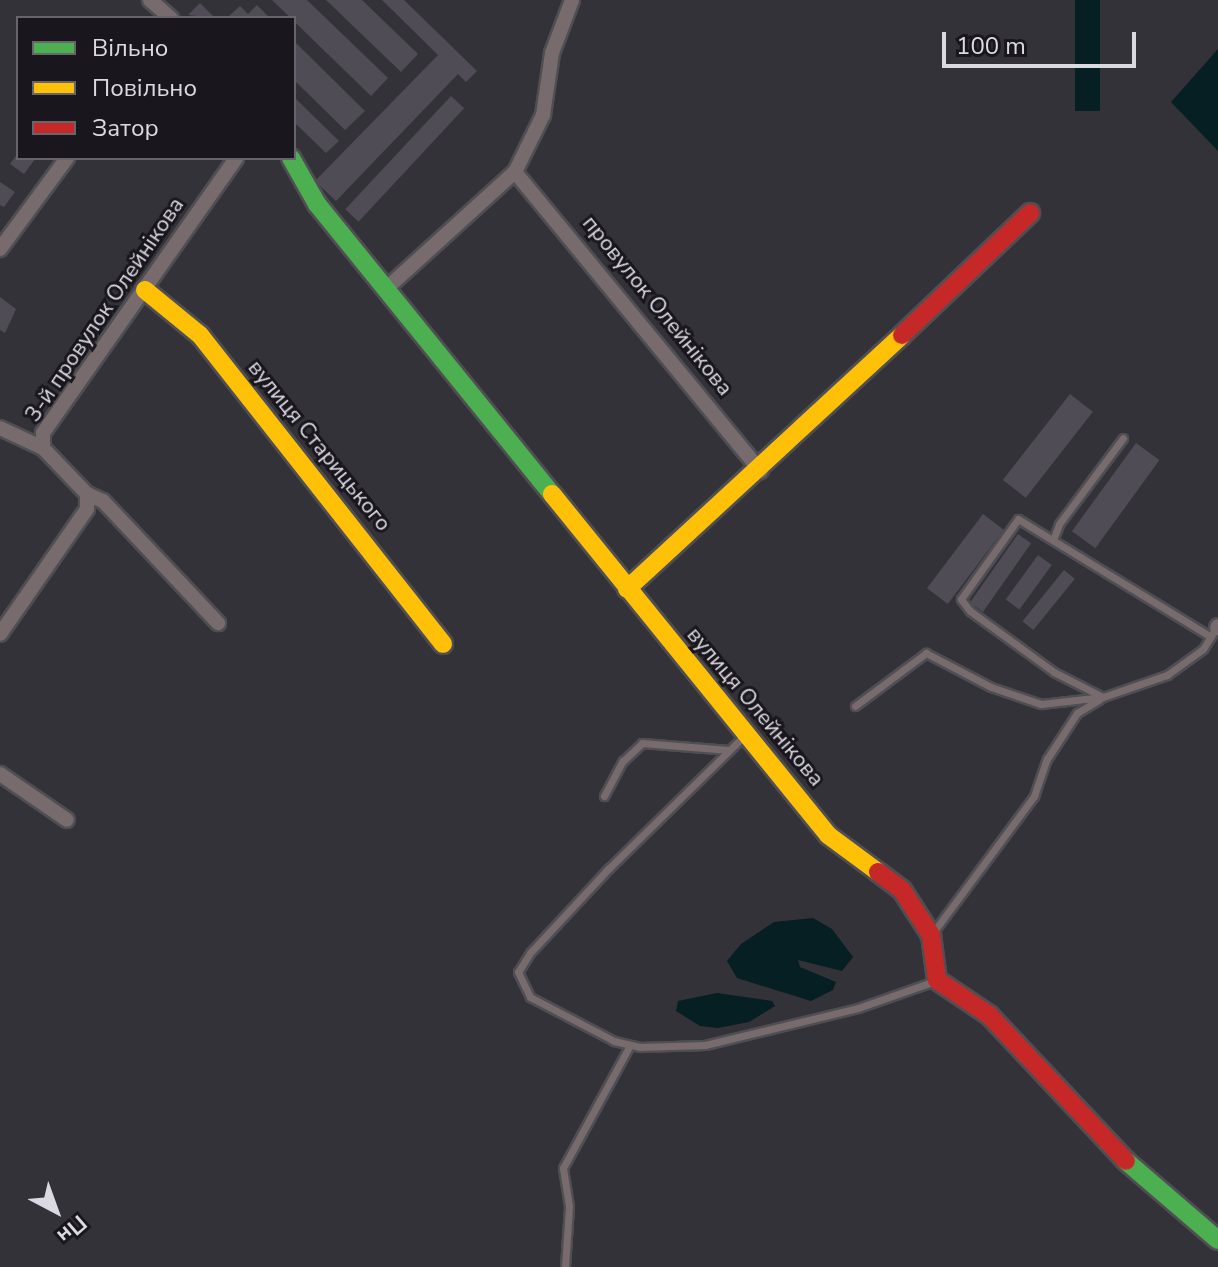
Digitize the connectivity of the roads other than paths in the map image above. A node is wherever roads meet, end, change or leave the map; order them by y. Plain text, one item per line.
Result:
1 (572, 0) edge
2 (66, 160) edge
3 (235, 160) edge
4 (292, 160) edge
5 (515, 172) junction
6 (1030, 213) dead end
7 (0, 249) edge
8 (388, 287) junction
9 (145, 290) junction
10 (0, 428) edge
11 (1123, 438) dead end
12 (43, 448) junction
13 (761, 471) junction
14 (87, 494) junction
15 (1053, 540) junction
16 (627, 589) junction
17 (218, 623) dead end
18 (1216, 631) edge
19 (0, 634) edge
20 (443, 644) dead end
21 (1103, 697) junction
22 (855, 706) dead end
23 (745, 735) junction
24 (729, 750) junction
25 (0, 774) edge
26 (604, 796) dead end
27 (67, 820) dead end
28 (931, 935) junction
29 (937, 980) junction
30 (630, 1045) junction
31 (1218, 1240) edge
32 (565, 1267) edge

1 - 5 street
2 - 7 street
3 - 9 street, 3-й провулок Олейнікова
4 - 8 street, вулиця Олейнікова
5 - 8 street
5 - 13 street, провулок Олейнікова
6 - 13 street
8 - 16 street, вулиця Олейнікова
9 - 12 street, 3-й провулок Олейнікова
9 - 20 street, вулиця Старицького
10 - 12 street
11 - 15 lane
12 - 14 street
13 - 16 street
14 - 17 street
14 - 19 street
15 - 18 lane
15 - 21 lane
16 - 23 street, вулиця Олейнікова
18 - 21 lane
21 - 22 lane
21 - 28 lane
23 - 24 lane
23 - 28 street, вулиця Олейнікова
24 - 26 lane
24 - 30 lane
25 - 27 street
28 - 29 street, вулиця Олейнікова
29 - 30 lane
29 - 31 street
30 - 32 lane

